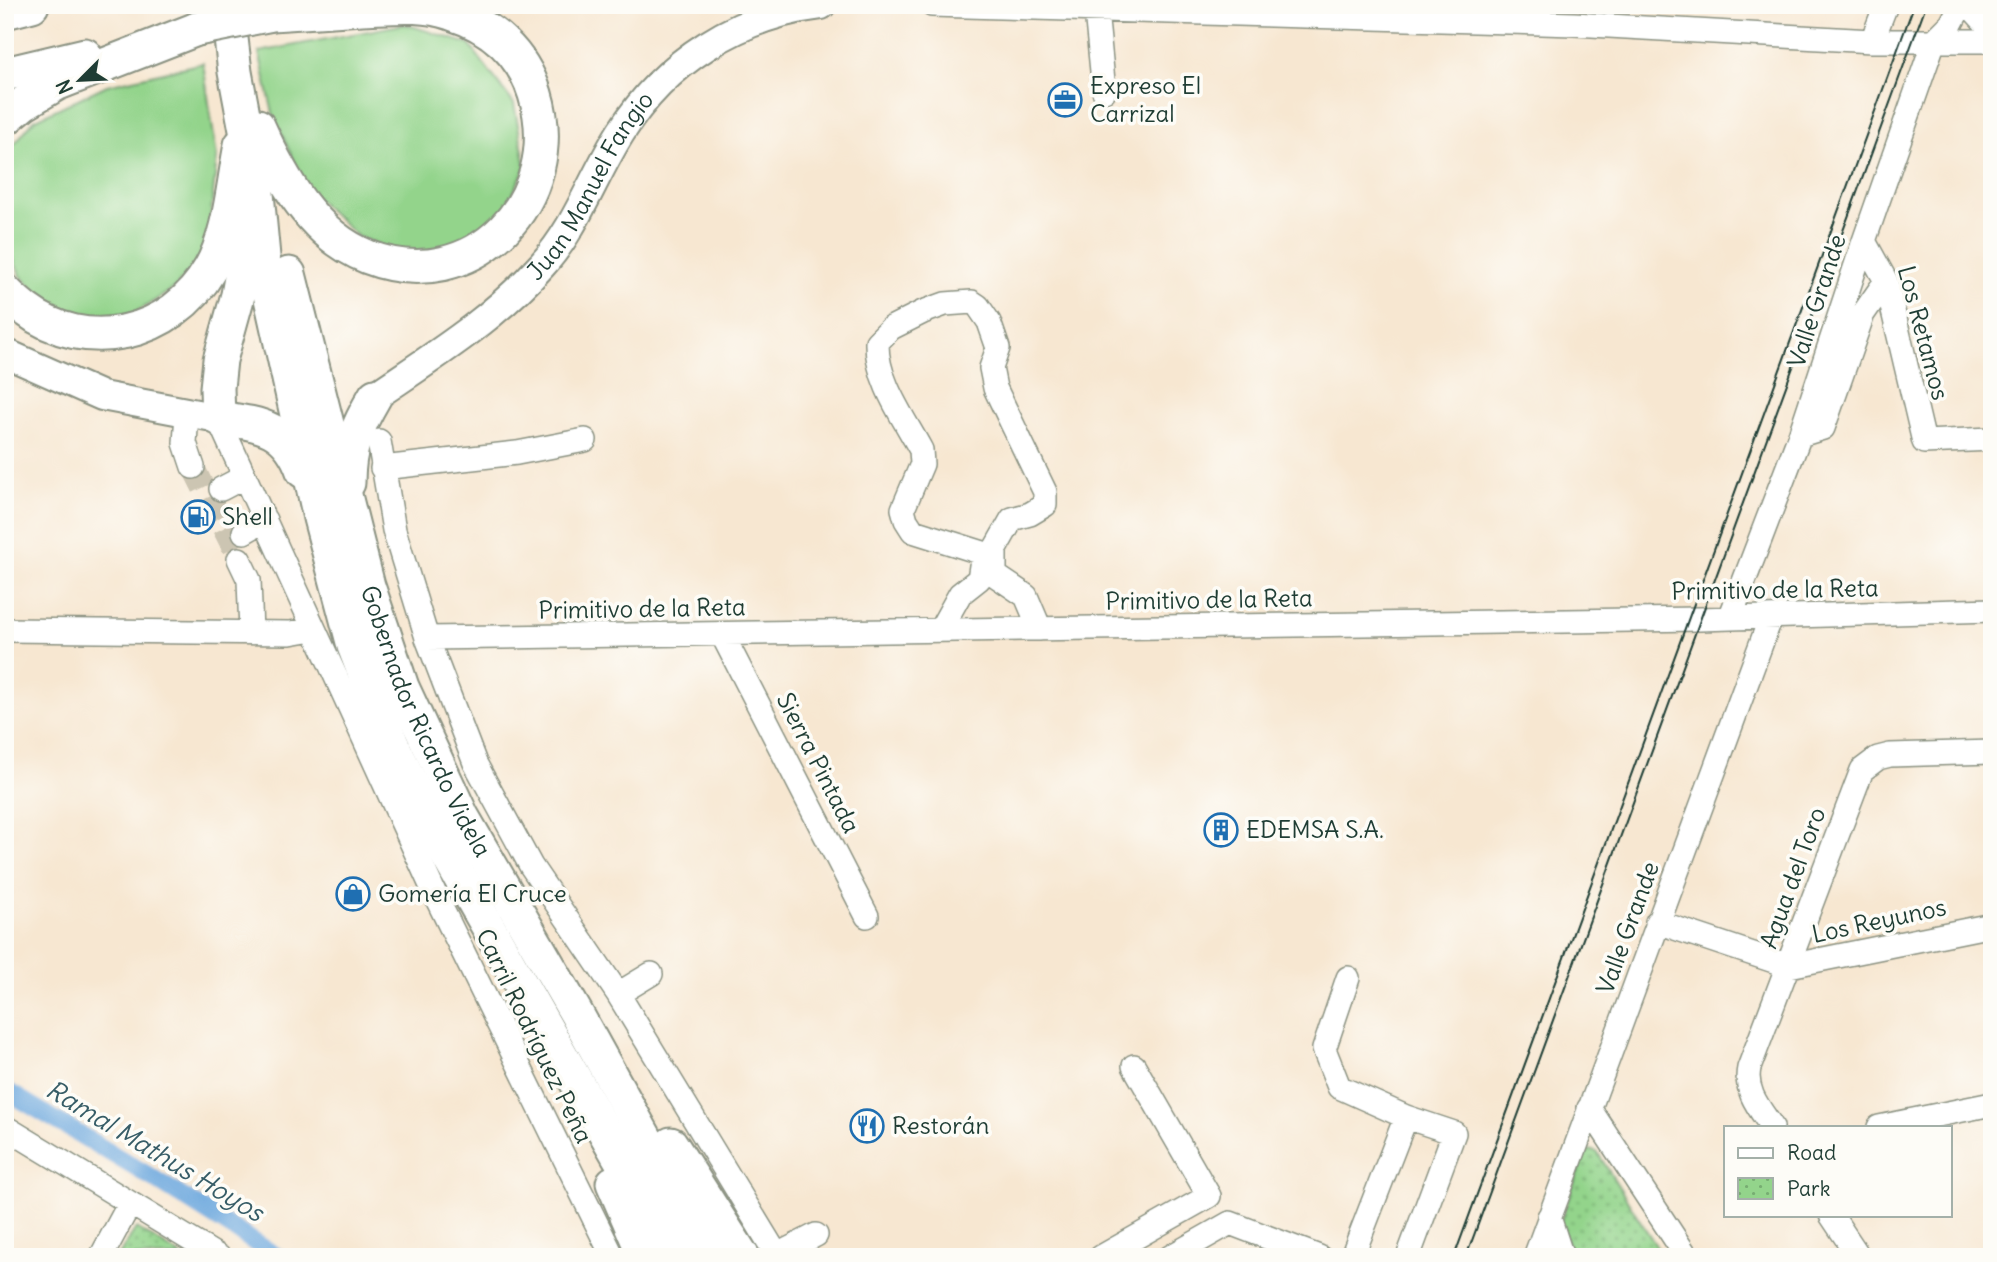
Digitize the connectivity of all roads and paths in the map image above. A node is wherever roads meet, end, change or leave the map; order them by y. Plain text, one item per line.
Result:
1 (32, 5) edge
2 (227, 5) edge
3 (316, 5) edge
4 (821, 5) edge
5 (932, 5) edge
6 (1885, 5) edge
7 (1961, 5) edge
8 (1969, 5) edge
9 (1096, 11) junction
10 (5, 12) edge
11 (272, 14) junction
12 (197, 29) junction
13 (1992, 30) edge
14 (1872, 41) junction
15 (1934, 41) junction
16 (1992, 41) edge
17 (235, 72) junction
18 (5, 74) edge
19 (1104, 91) dead end
20 (5, 118) edge
21 (245, 125) junction
22 (256, 183) junction
23 (1864, 241) junction
24 (1886, 281) junction
25 (5, 291) edge
26 (5, 353) edge
27 (375, 396) joint
28 (202, 416) junction
29 (1800, 435) junction
30 (1992, 439) edge
31 (585, 440) dead end
32 (379, 441) dead end
33 (193, 467) tunnel mouth
34 (382, 468) junction
35 (244, 477) junction
36 (221, 489) dead end
37 (334, 516) junction
38 (265, 520) junction
39 (244, 532) dead end
40 (239, 559) tunnel mouth
41 (1992, 610) edge
42 (1771, 617) junction
43 (1730, 618) junction
44 (313, 629) junction
45 (1040, 629) junction
46 (5, 630) edge
47 (940, 630) junction
48 (251, 632) junction
49 (722, 634) junction
50 (427, 638) junction
51 (1992, 752) edge
52 (867, 916) dead end
53 (1657, 922) junction
54 (1992, 925) edge
55 (1789, 966) junction
56 (651, 975) dead end
57 (1348, 978) dead end
58 (618, 994) junction
59 (576, 1013) junction
60 (546, 1030) junction
61 (1134, 1066) dead end
62 (1992, 1104) edge
63 (1589, 1108) junction
64 (1406, 1117) junction
65 (1771, 1126) edge
66 (1884, 1126) edge
67 (5, 1127) edge
68 (130, 1203) junction
69 (1832, 1216) edge
70 (1549, 1217) junction
71 (816, 1235) dead end
72 (778, 1256) edge
73 (101, 1257) edge
74 (219, 1257) edge
75 (613, 1257) edge
76 (645, 1257) edge
77 (676, 1257) edge
78 (711, 1257) edge
79 (743, 1257) edge
80 (1101, 1257) edge
81 (1170, 1257) edge
82 (1319, 1257) edge
83 (1352, 1257) edge
84 (1408, 1257) edge
85 (1535, 1257) edge
86 (1562, 1257) edge
87 (1687, 1257) edge
88 (1859, 1257) edge

1 - 10 highway
2 - 17 highway, Gobernador Ricardo Videla
3 - 11 highway
4 - 27 main road, Juan Manuel Fangio
5 - 9 street
6 - 14 street
7 - 15 street, Valle Grande
8 - 13 street
9 - 14 street
9 - 19 street
11 - 12 highway, bridge
11 - 17 highway
12 - 18 highway
12 - 20 highway
14 - 15 street
15 - 16 street
15 - 23 street, Valle Grande
17 - 21 highway, Gobernador Ricardo Videla
21 - 22 highway, Gobernador Ricardo Videla
21 - 25 highway
22 - 28 highway
22 - 37 highway, Gobernador Ricardo Videla
23 - 24 street, Los Retamos
23 - 29 street, Valle Grande
24 - 29 street
24 - 30 street, Los Retamos
26 - 28 main road
27 - 37 highway
28 - 33 street
28 - 35 street, Carril Rodríguez Peña
28 - 37 highway
29 - 43 street, Valle Grande
31 - 34 street
32 - 34 street
34 - 50 street
35 - 36 street
35 - 38 street, Carril Rodríguez Peña
37 - 59 highway, Gobernador Ricardo Videla
37 - 60 highway, Gobernador Ricardo Videla
38 - 39 street
38 - 44 street, Carril Rodríguez Peña
40 - 48 street
41 - 42 street, Primitivo de la Reta
42 - 43 street, Primitivo de la Reta
42 - 53 street, Valle Grande
43 - 45 street, Primitivo de la Reta
44 - 48 street
44 - 75 street, Carril Rodríguez Peña
45 - 47 street, Primitivo de la Reta
45 - 47 street
46 - 48 street
47 - 49 street, Primitivo de la Reta
49 - 50 street, Primitivo de la Reta
49 - 52 street, Sierra Pintada
50 - 58 street
51 - 55 street, Agua del Toro
53 - 55 street, Los Reyunos
53 - 63 street, Valle Grande
54 - 55 street, Los Reyunos
55 - 65 street, Agua del Toro
56 - 58 street
57 - 64 street
58 - 72 street
59 - 78 highway, Gobernador Ricardo Videla
59 - 79 highway
60 - 76 highway
60 - 77 highway, Gobernador Ricardo Videla
61 - 80 street
62 - 66 street
63 - 70 street, Valle Grande
63 - 87 street
64 - 83 street
64 - 84 street
67 - 68 street
68 - 73 street
68 - 74 street
69 - 88 street
70 - 85 street, Valle Grande
70 - 86 street
71 - 72 street
81 - 82 street

